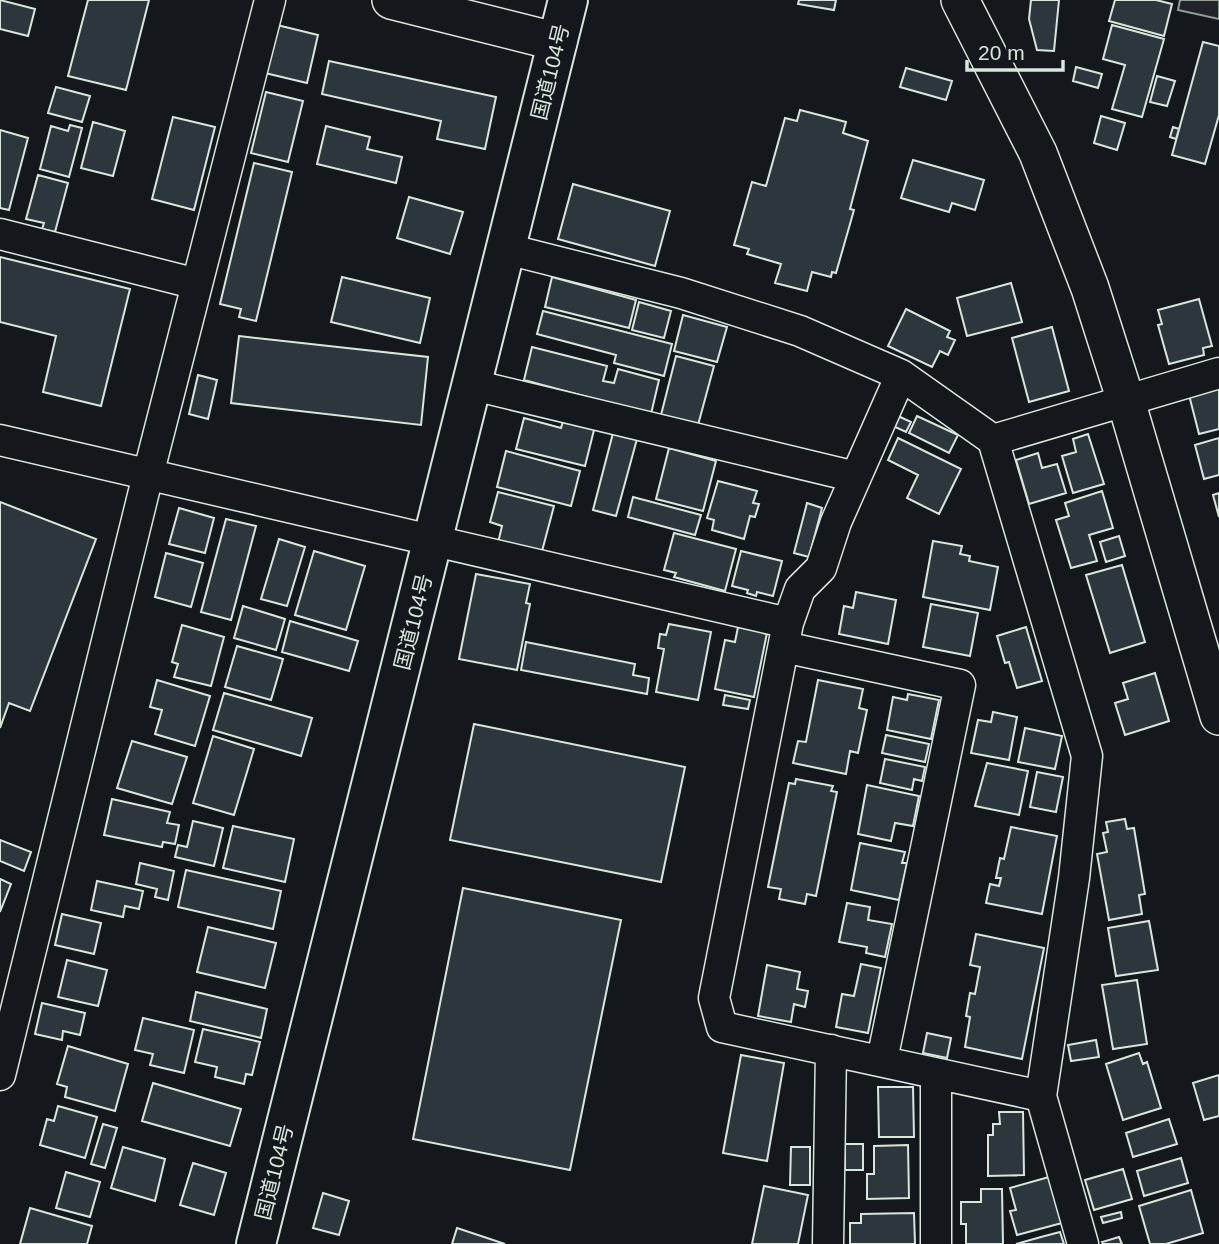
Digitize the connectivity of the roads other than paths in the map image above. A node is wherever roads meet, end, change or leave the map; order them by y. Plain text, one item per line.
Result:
1 (270, 0) edge
2 (391, 0) edge
3 (568, 0) edge
4 (960, 0) edge
5 (558, 42) junction
6 (0, 234) edge
7 (507, 249) junction
8 (197, 284) junction
9 (1219, 373) edge
10 (901, 375) junction
11 (473, 385) junction
12 (1126, 401) junction
13 (0, 440) edge
14 (993, 440) junction
15 (148, 475) junction
16 (856, 477) junction
17 (434, 541) junction
18 (786, 635) junction
19 (1219, 716) edge
20 (831, 1051) junction
21 (882, 1060) junction
22 (936, 1074) junction
23 (0, 1075) edge
24 (1041, 1096) junction
25 (256, 1244) edge
26 (828, 1244) edge
27 (936, 1244) edge
28 (1083, 1244) edge

1 - 8 street
2 - 5 street
3 - 5 highway, 国道104号
4 - 12 street
5 - 7 highway, 国道104号
6 - 8 street
7 - 10 street
7 - 11 highway, 国道104号
8 - 15 street
9 - 12 street
10 - 14 street
10 - 16 street
11 - 16 street
11 - 17 highway, 国道104号
12 - 14 street
12 - 19 street
13 - 15 street
14 - 24 street
15 - 17 street
15 - 23 street
16 - 18 street
17 - 18 street
17 - 25 highway, 国道104号
18 - 20 street
18 - 21 street
20 - 21 street
20 - 26 street
21 - 22 street
22 - 24 street
22 - 27 street
24 - 28 street

